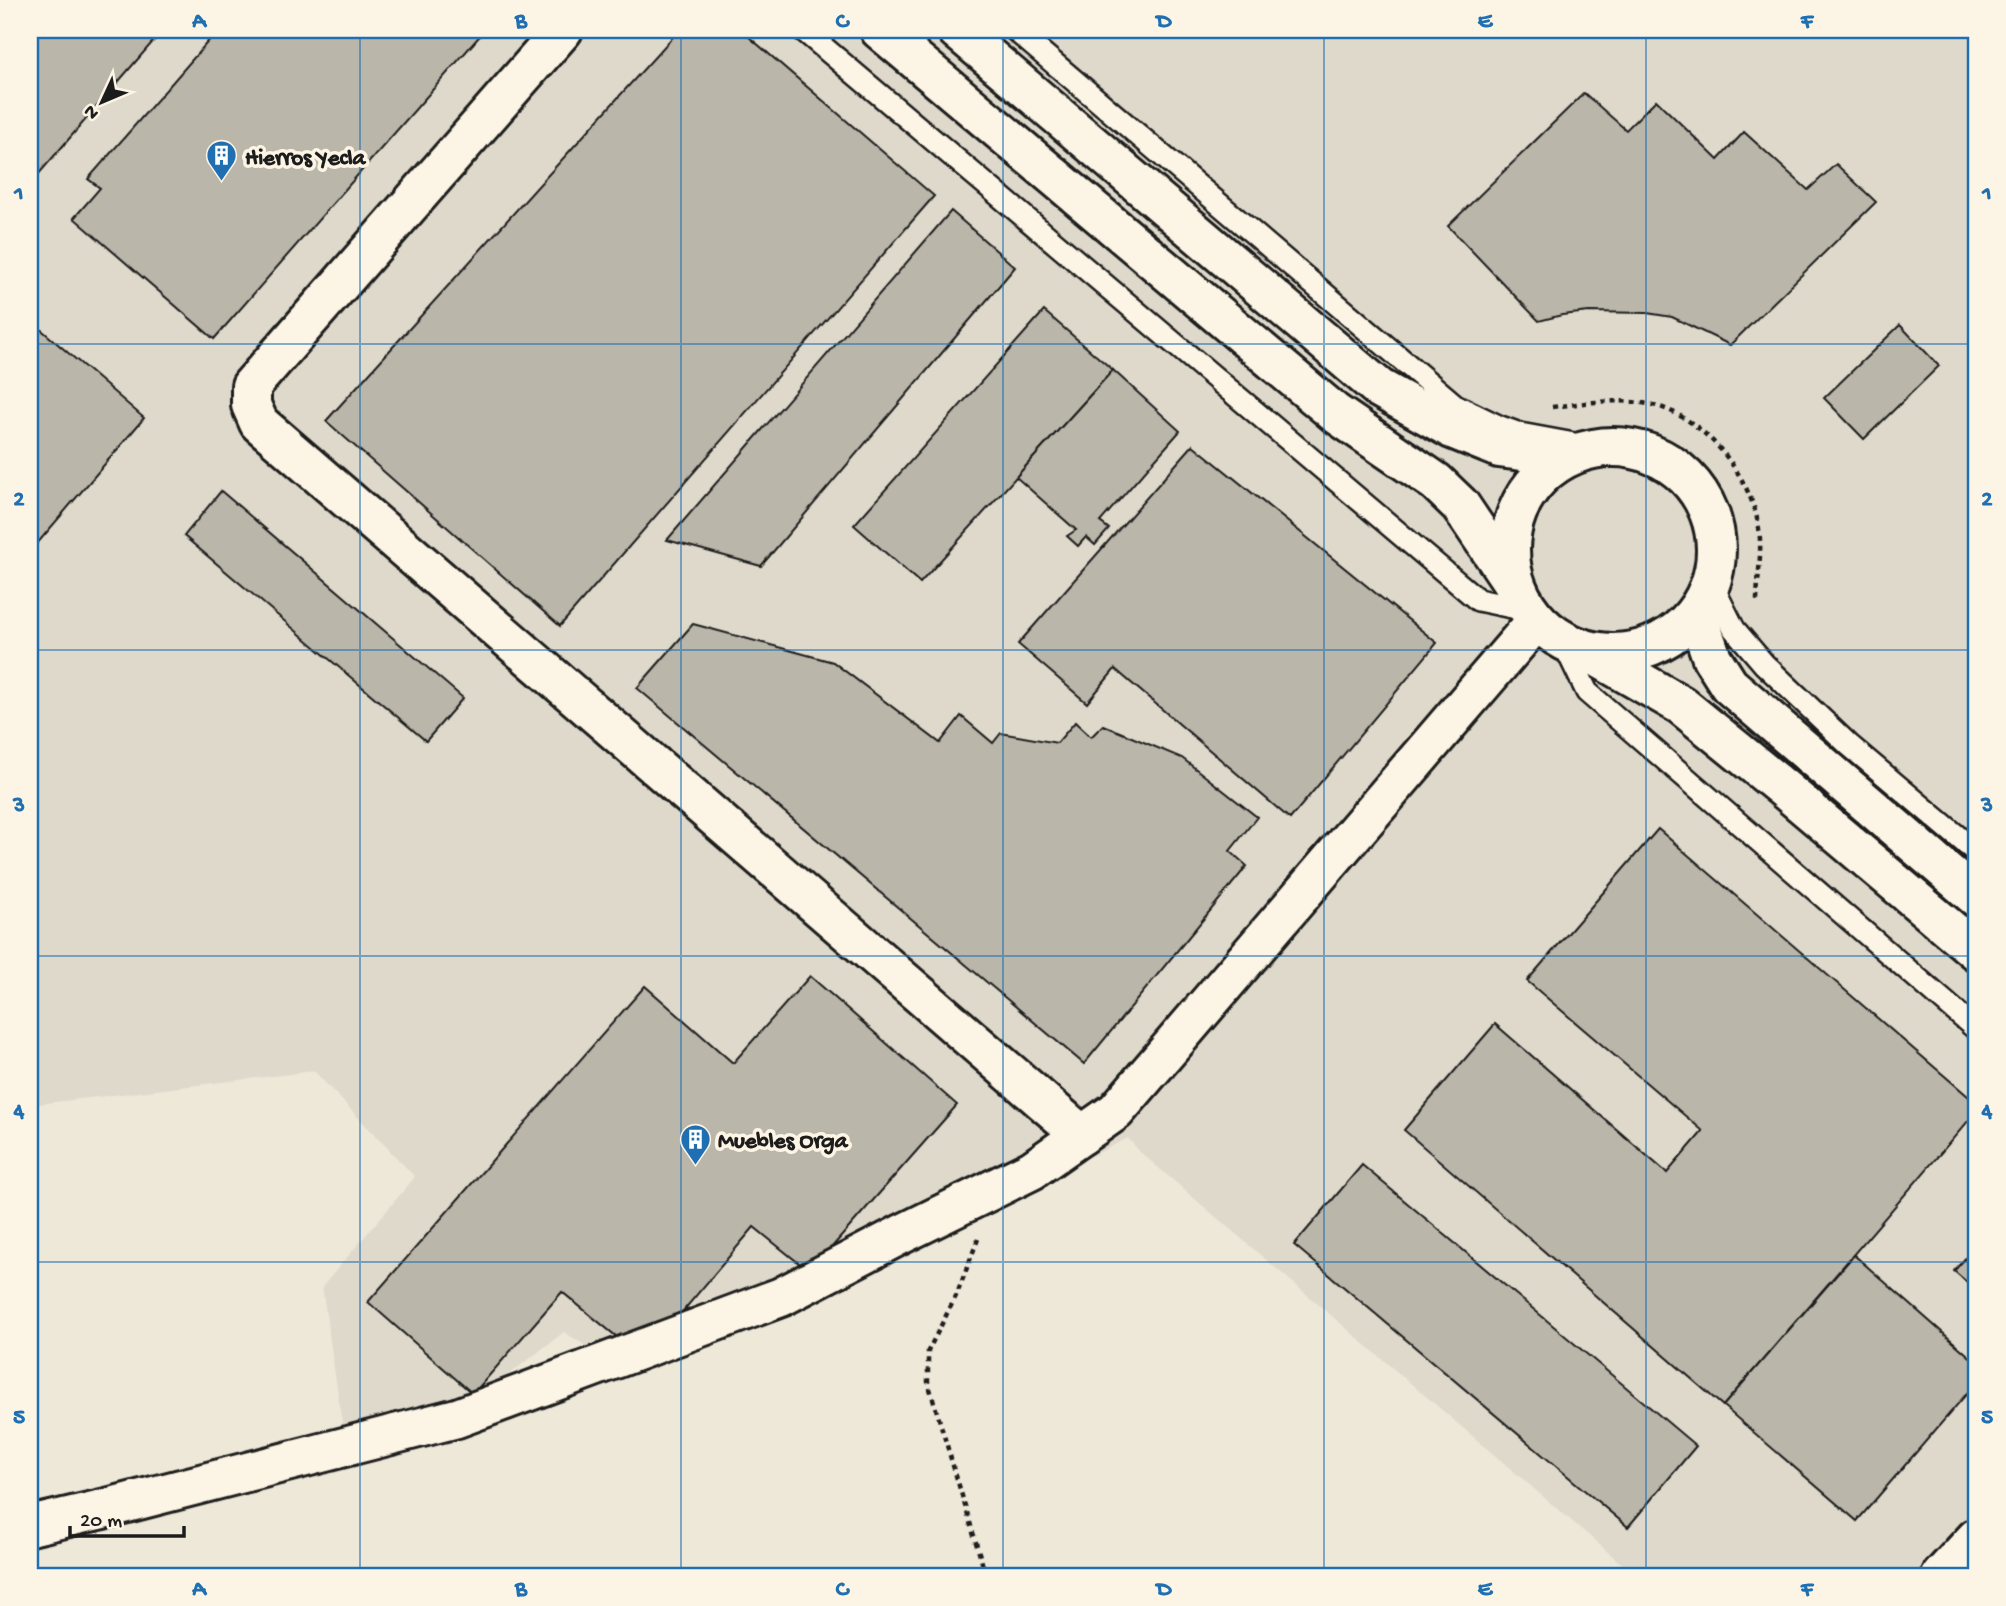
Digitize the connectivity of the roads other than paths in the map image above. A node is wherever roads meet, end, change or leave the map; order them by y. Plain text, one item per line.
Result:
1 (563, 30) edge
2 (803, 30) edge
3 (880, 30) edge
4 (957, 30) edge
5 (1015, 30) edge
6 (1582, 452) junction
7 (1703, 598) junction
8 (1546, 622) junction
9 (1976, 852) edge
10 (1976, 897) edge
11 (1976, 951) edge
12 (1976, 1029) edge
13 (1082, 1135) junction
14 (30, 1526) edge
15 (1976, 1538) edge
16 (1941, 1576) edge

1 - 13 street
2 - 8 lane
3 - 8 street
4 - 6 street
5 - 6 lane
6 - 7 street
6 - 8 street
7 - 8 street
7 - 9 lane
7 - 10 street
8 - 11 street
8 - 12 lane
8 - 13 street
13 - 14 street
15 - 16 street

